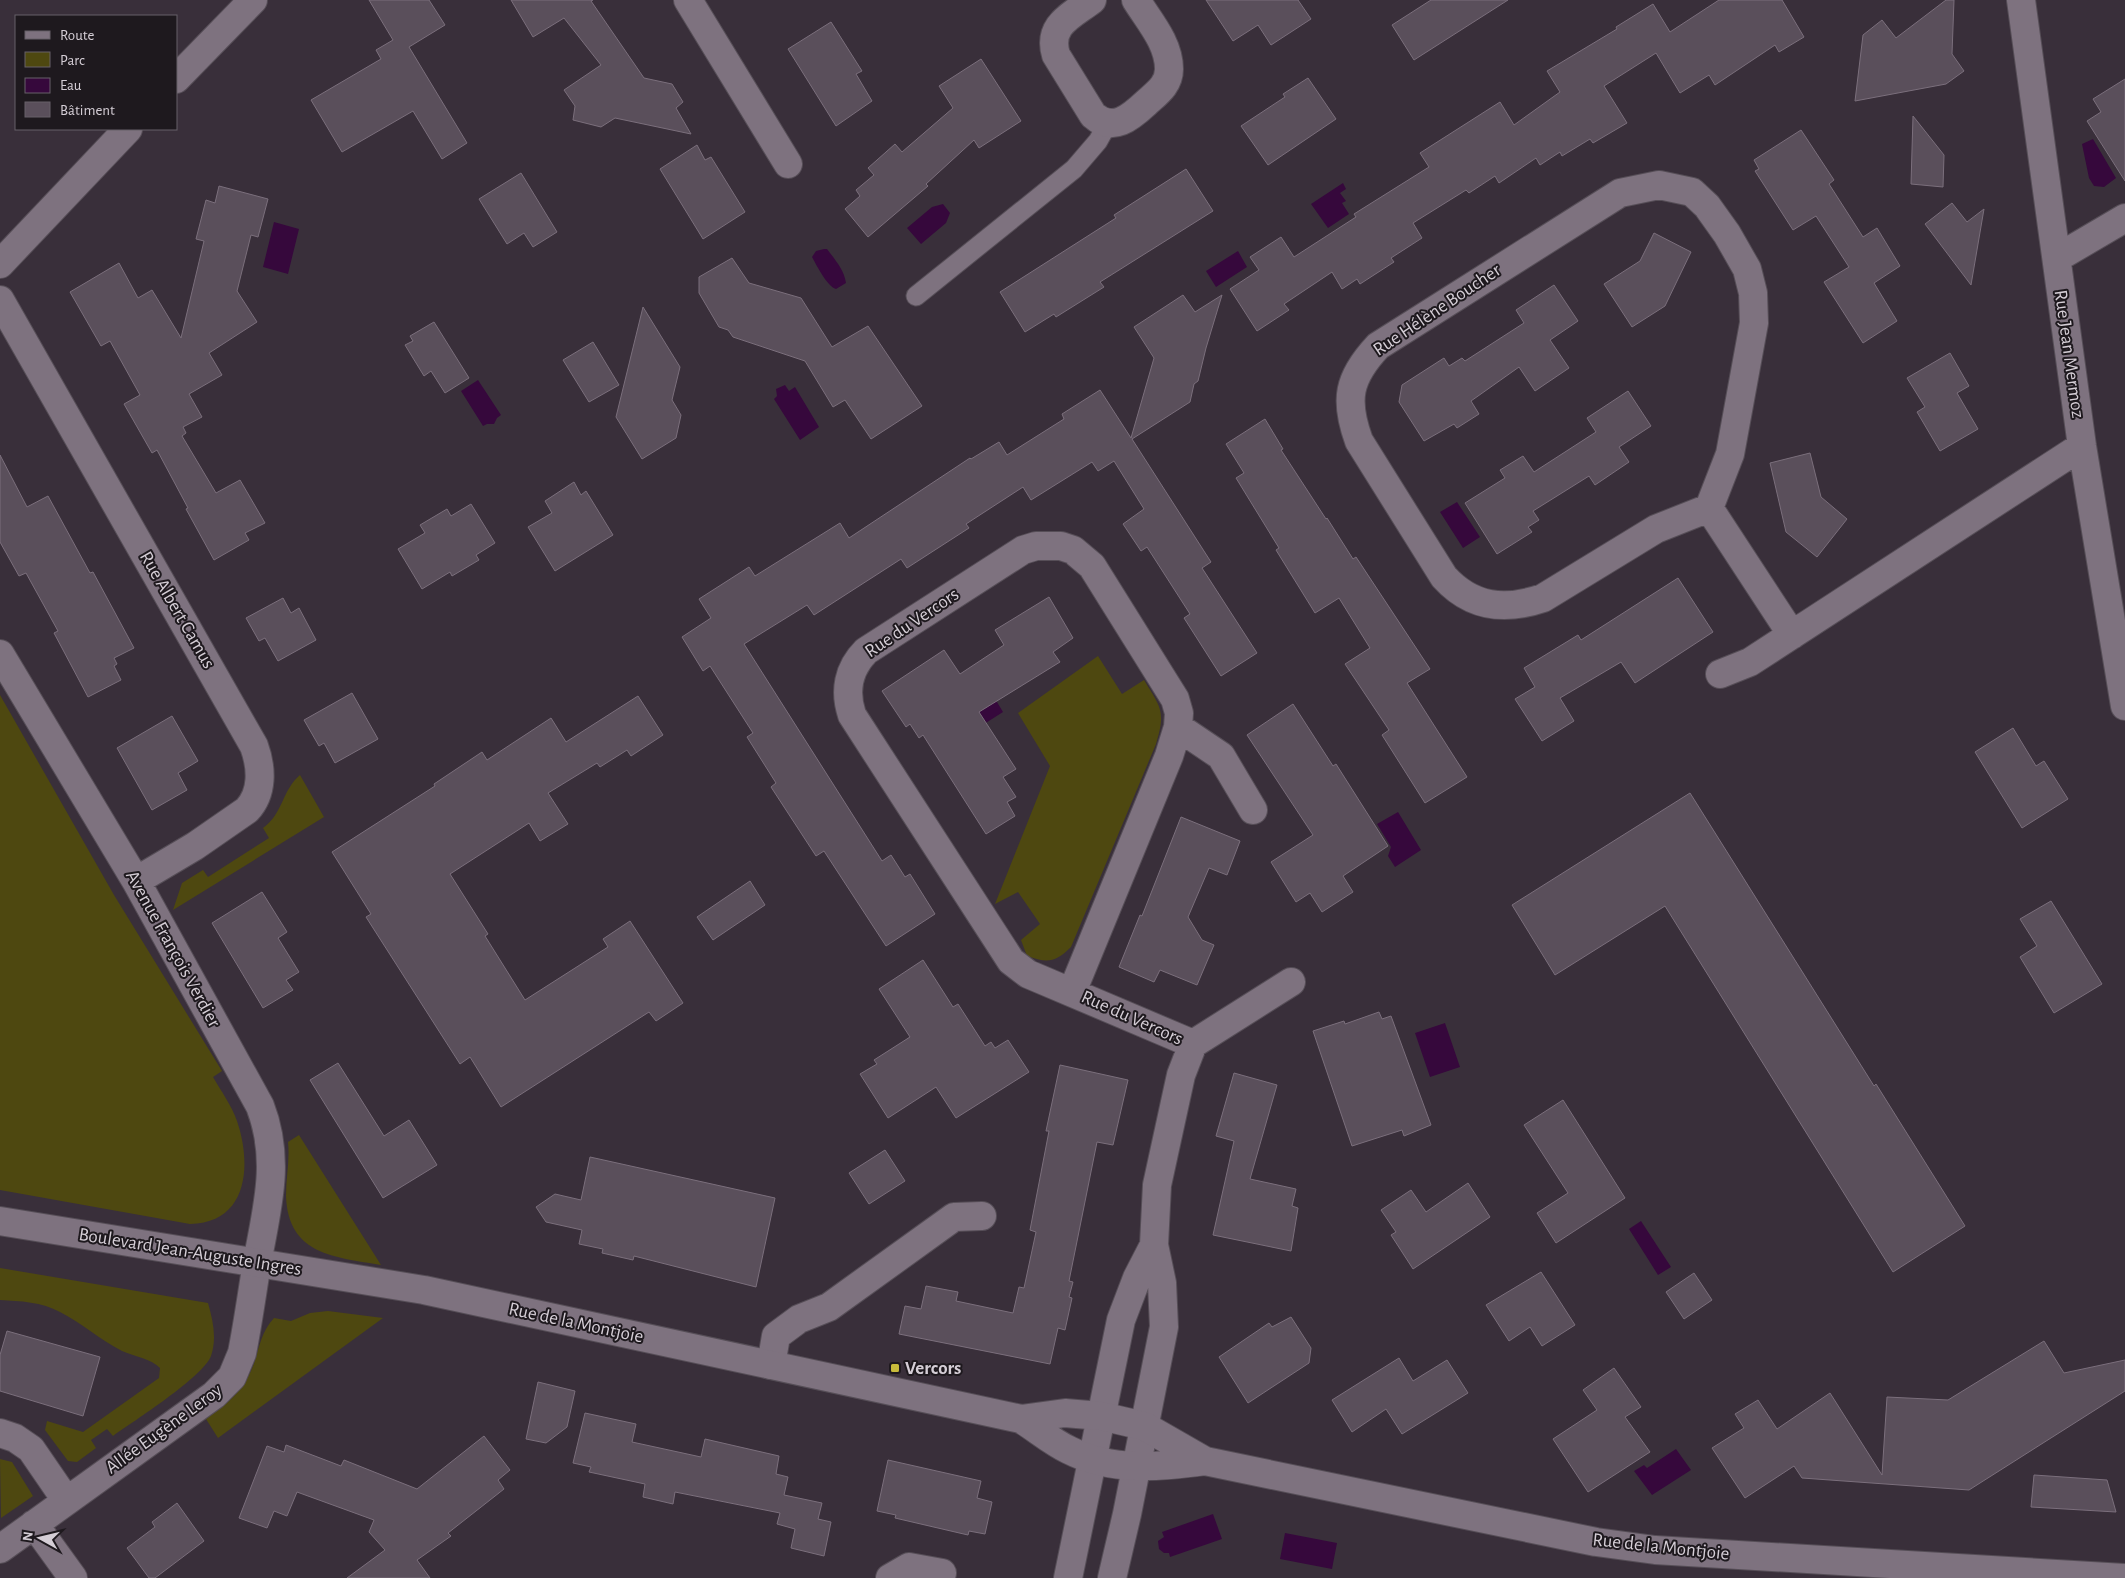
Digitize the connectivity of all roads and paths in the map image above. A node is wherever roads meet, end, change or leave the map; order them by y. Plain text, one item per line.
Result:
1 (253, 0) edge
2 (688, 0) edge
3 (1092, 0) edge
4 (1136, 0) edge
5 (2021, 0) edge
6 (178, 77) edge
7 (1108, 123) junction
8 (127, 130) edge
9 (788, 164) dead end
10 (2125, 218) edge
11 (2057, 258) junction
12 (0, 264) edge
13 (916, 296) dead end
14 (0, 300) edge
15 (2082, 446) junction
16 (1710, 508) junction
17 (1792, 635) junction
18 (0, 654) edge
19 (1720, 674) dead end
20 (2125, 706) edge
21 (1178, 727) junction
22 (1254, 810) dead end
23 (136, 881) junction
24 (1290, 982) dead end
25 (1072, 992) junction
26 (1193, 1044) junction
27 (982, 1216) dead end
28 (0, 1220) edge
29 (1154, 1245) junction
30 (257, 1264) junction
31 (379, 1283) joint
32 (771, 1365) junction
33 (1101, 1416) junction
34 (1021, 1419) junction
35 (1144, 1426) junction
36 (0, 1433) edge
37 (1092, 1460) junction
38 (1206, 1460) junction
39 (1136, 1467) junction
40 (66, 1500) junction
41 (34, 1524) junction
42 (0, 1548) edge
43 (942, 1573) dead end
44 (73, 1578) edge
45 (890, 1578) edge
46 (1068, 1578) edge
47 (1112, 1578) edge
48 (2125, 1578) edge

1 - 6 street
2 - 9 street
3 - 7 street
4 - 7 street
5 - 11 street, Rue Jean Mermoz
7 - 13 lane
8 - 12 street
10 - 11 street
11 - 15 street, Rue Jean Mermoz
14 - 23 street, Rue Albert Camus
15 - 17 street
15 - 20 street, Rue Jean Mermoz
16 - 16 street, Rue Hélène Boucher
16 - 17 street
17 - 19 street
18 - 23 street, Avenue François Verdier
21 - 22 street
21 - 25 street, Rue du Vercors
21 - 25 street, Rue du Vercors
23 - 30 street, Avenue François Verdier
24 - 26 street
25 - 26 street, Rue du Vercors
26 - 29 street
27 - 32 street
28 - 30 street, Boulevard Jean-Auguste Ingres
29 - 33 street
29 - 35 street
30 - 31 street, Boulevard Jean-Auguste Ingres
30 - 40 street, Allée Eugène Leroy
31 - 32 street, Rue de la Montjoie
32 - 34 street, Rue de la Montjoie
33 - 34 street, Rue de la Montjoie
33 - 35 street, Rue de la Montjoie
33 - 37 street
34 - 37 street, Rue de la Montjoie
35 - 38 street, Rue de la Montjoie
35 - 39 street
36 - 40 street
37 - 39 street, Rue de la Montjoie
37 - 46 street
38 - 39 street, Rue de la Montjoie
38 - 48 street, Rue de la Montjoie
39 - 47 street
40 - 41 street, Allée Eugène Leroy
41 - 42 street, Allée Eugène Leroy
41 - 44 street
43 - 45 street

